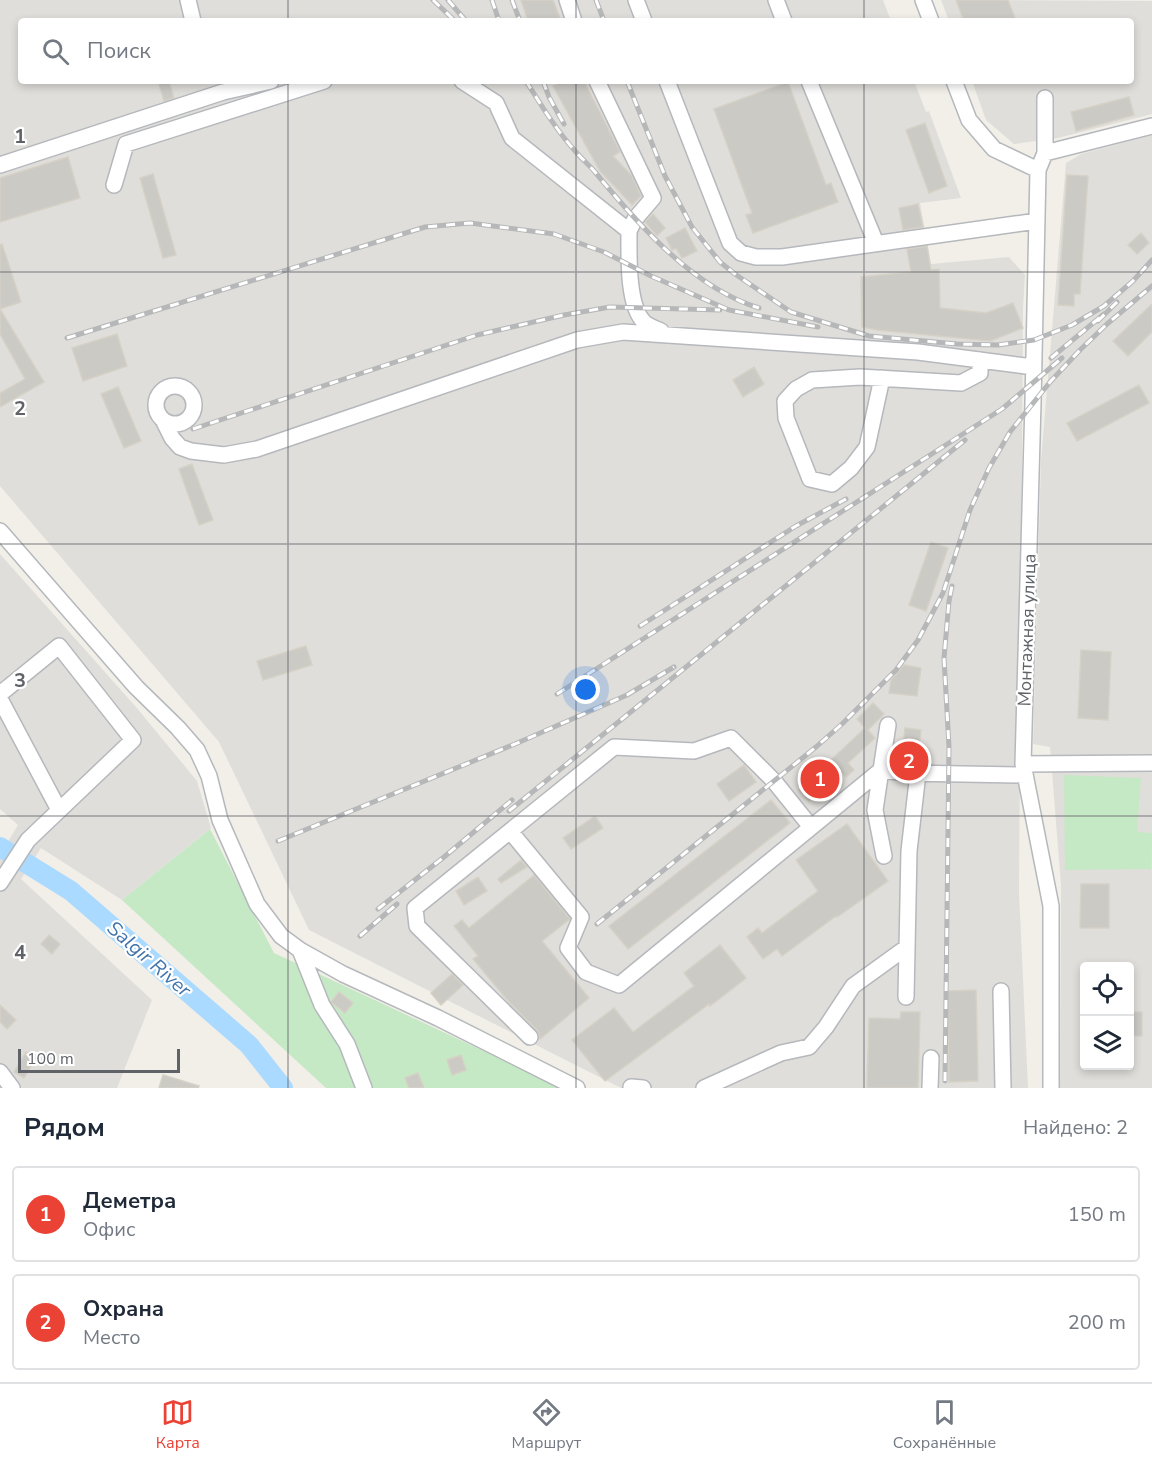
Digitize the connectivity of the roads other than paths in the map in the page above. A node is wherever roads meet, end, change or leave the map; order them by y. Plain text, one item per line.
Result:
1 (189, 0) edge
2 (567, 0) edge
3 (636, 0) edge
4 (776, 0) edge
5 (923, 0) edge
6 (192, 18) edge
7 (573, 18) edge
8 (643, 18) edge
9 (783, 18) edge
10 (931, 18) edge
11 (240, 84) edge
12 (315, 84) edge
13 (467, 84) edge
14 (598, 84) edge
15 (669, 84) edge
16 (810, 84) edge
17 (955, 84) edge
18 (219, 86) edge
19 (1045, 98) dead end
20 (1152, 126) edge
21 (1045, 153) junction
22 (0, 165) edge
23 (1038, 170) junction
24 (114, 185) dead end
25 (1037, 221) junction
26 (629, 231) junction
27 (876, 243) junction
28 (669, 335) junction
29 (980, 360) junction
30 (1034, 367) junction
31 (882, 378) junction
32 (162, 420) dead end
33 (0, 531) edge
34 (0, 694) edge
35 (0, 699) edge
36 (888, 725) dead end
37 (1152, 763) edge
38 (1024, 769) junction
39 (881, 770) junction
40 (918, 773) junction
41 (59, 810) junction
42 (812, 827) junction
43 (510, 831) junction
44 (884, 856) dead end
45 (2, 880) edge
46 (908, 947) junction
47 (300, 950) junction
48 (1001, 991) dead end
49 (906, 997) dead end
50 (530, 1037) dead end
51 (931, 1058) dead end
52 (0, 1072) edge
53 (12, 1088) edge
54 (364, 1088) edge
55 (577, 1088) edge
56 (704, 1088) edge
57 (930, 1088) edge
58 (1003, 1088) edge
59 (1051, 1088) edge

1 - 6 street
2 - 7 street
3 - 8 street
4 - 9 street
5 - 10 street
11 - 18 street
12 - 24 street
13 - 26 street
14 - 26 street
15 - 27 street
16 - 27 street
17 - 23 street
18 - 22 street
19 - 21 street
20 - 21 street
21 - 23 street, Монтажная улица
23 - 25 street, Монтажная улица
25 - 27 street
25 - 30 street, Монтажная улица
26 - 28 street
28 - 29 street
28 - 32 street
29 - 30 street
29 - 31 street
30 - 38 street, Монтажная улица
31 - 31 street
33 - 47 street
34 - 41 street
35 - 41 street
36 - 39 street
37 - 38 street
38 - 40 street
38 - 59 street, Монтажная улица
39 - 40 street
39 - 42 street
39 - 44 street
40 - 46 street
41 - 45 street
42 - 43 street
42 - 43 street
43 - 50 street
46 - 49 street
46 - 56 street
47 - 54 street
47 - 55 street
48 - 58 street
51 - 57 street
52 - 53 street

